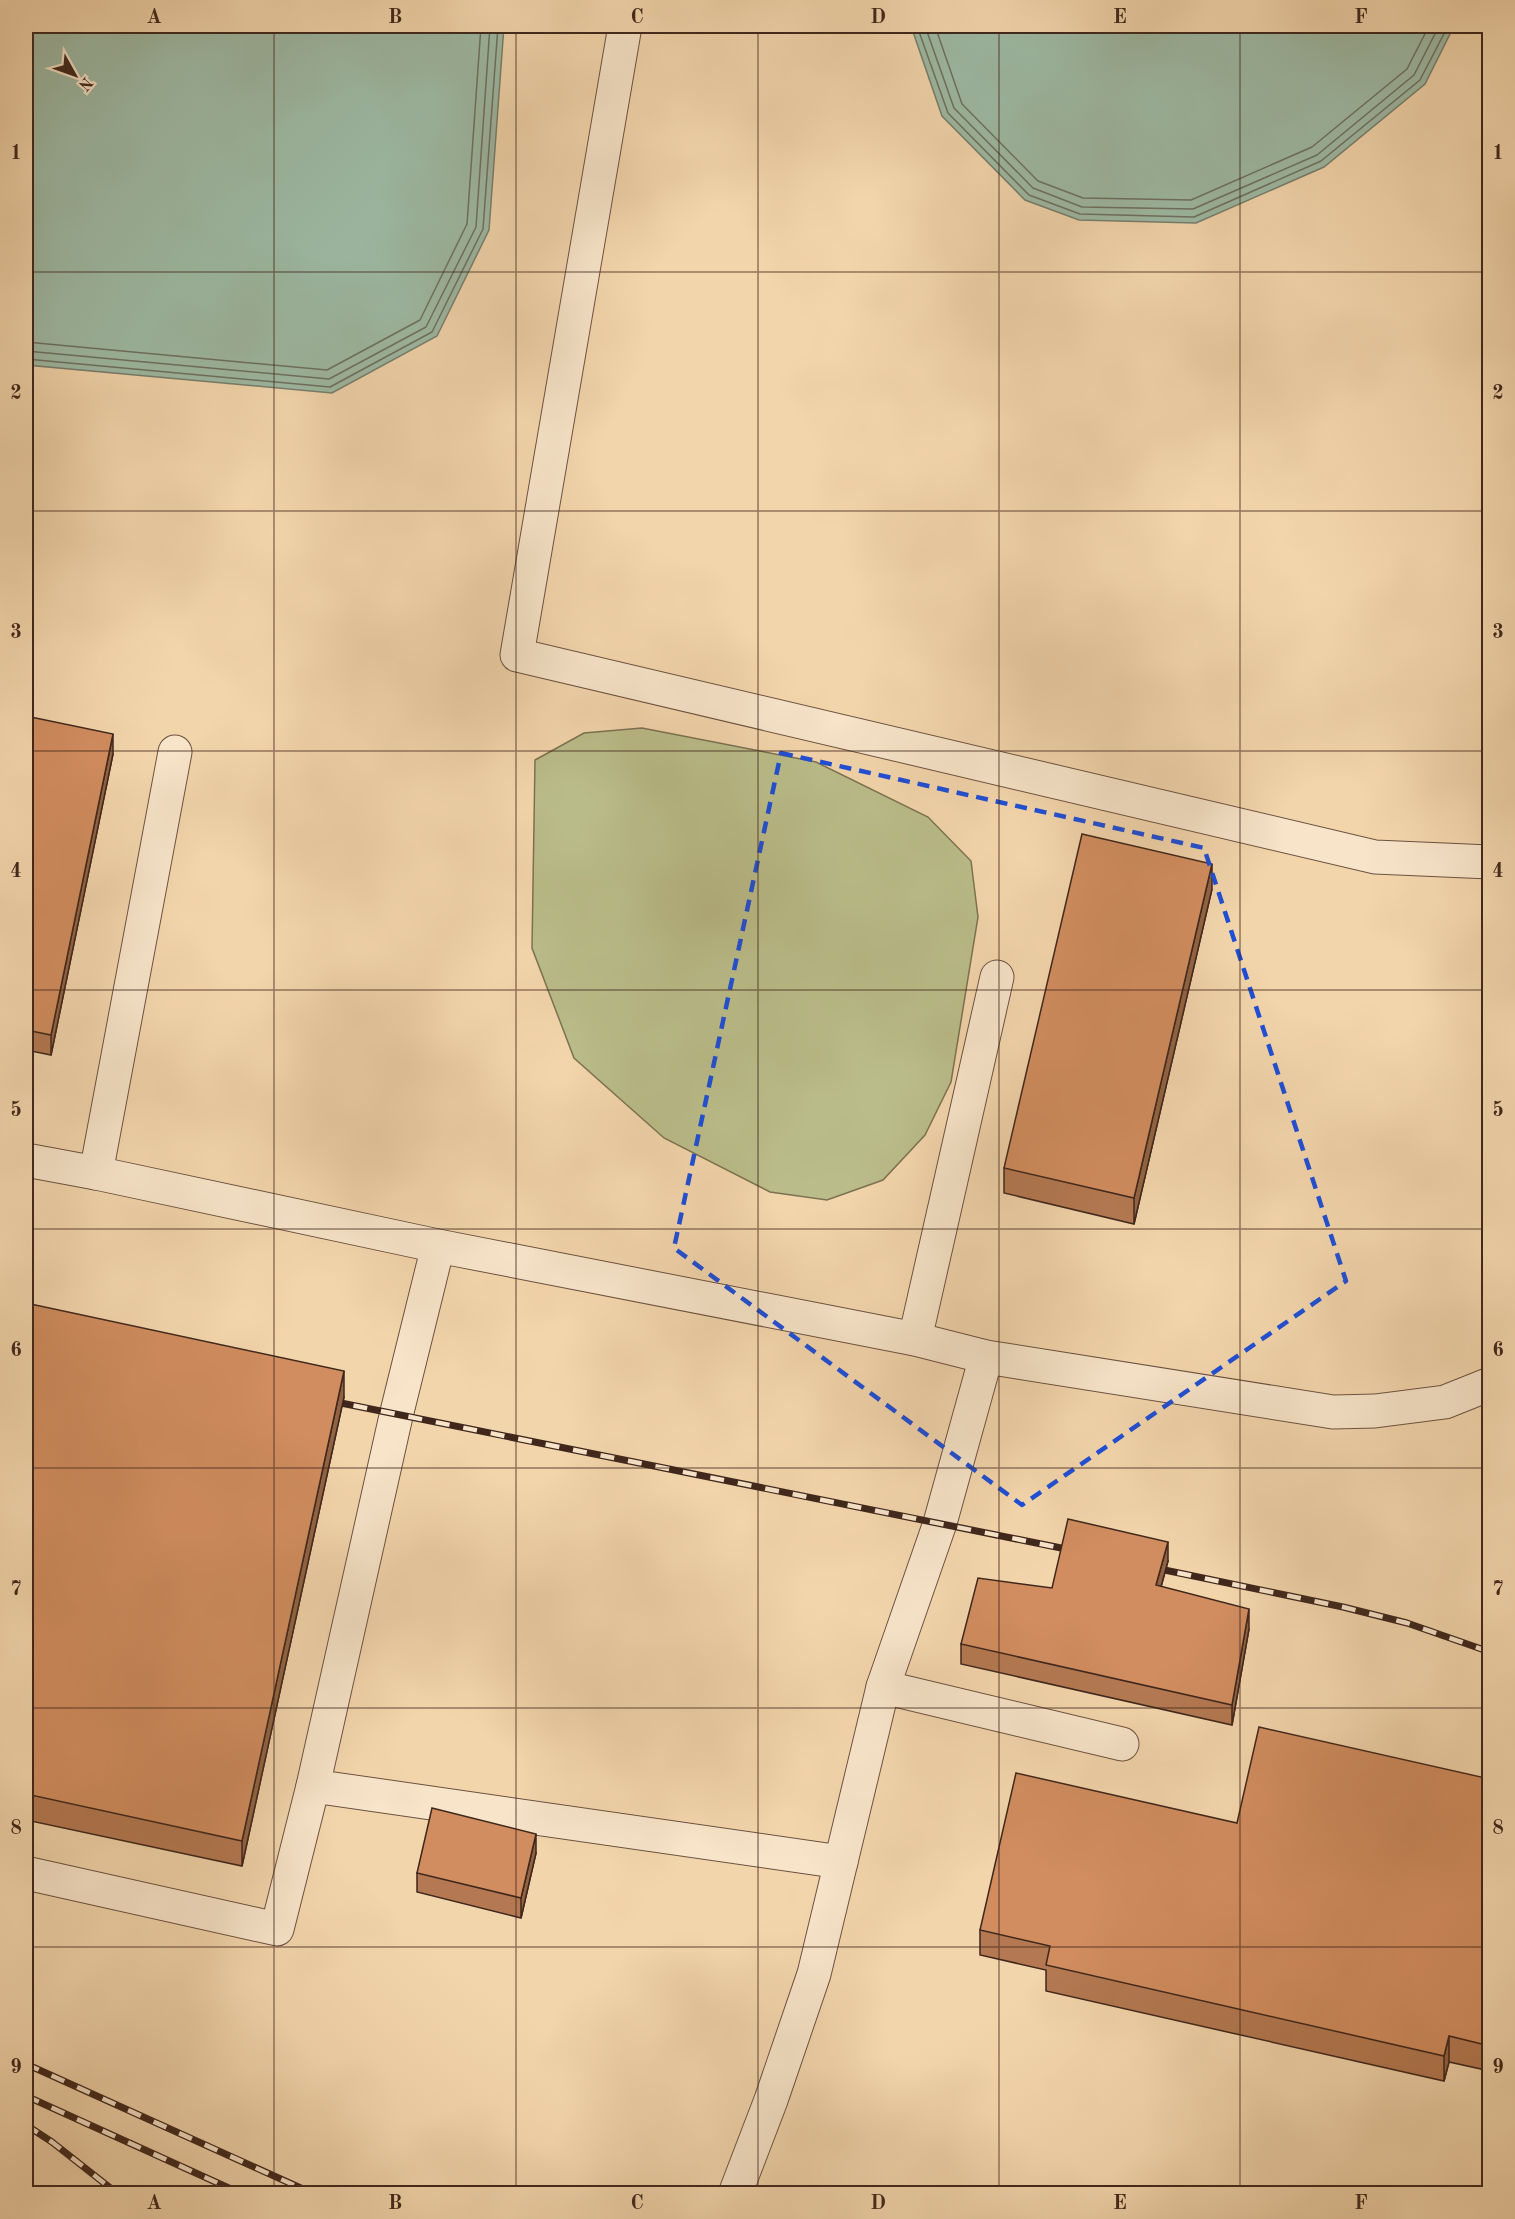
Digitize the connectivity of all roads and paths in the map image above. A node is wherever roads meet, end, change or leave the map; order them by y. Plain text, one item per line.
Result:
1 (625, 26) edge
2 (175, 752) dead end
3 (1490, 861) edge
4 (997, 977) dead end
5 (26, 1160) edge
6 (96, 1173) junction
7 (438, 1246) junction
8 (915, 1339) junction
9 (986, 1357) junction
10 (1490, 1384) edge
11 (883, 1687) junction
12 (1122, 1744) dead end
13 (313, 1785) junction
14 (842, 1862) junction
15 (26, 1874) edge
16 (735, 2193) edge

1 - 3 lane
2 - 6 lane
4 - 8 lane
5 - 6 lane
6 - 7 lane
7 - 8 lane
7 - 13 lane
8 - 9 lane
9 - 10 lane
9 - 11 lane
11 - 12 lane
11 - 14 lane
13 - 14 lane
13 - 15 lane
14 - 16 lane

